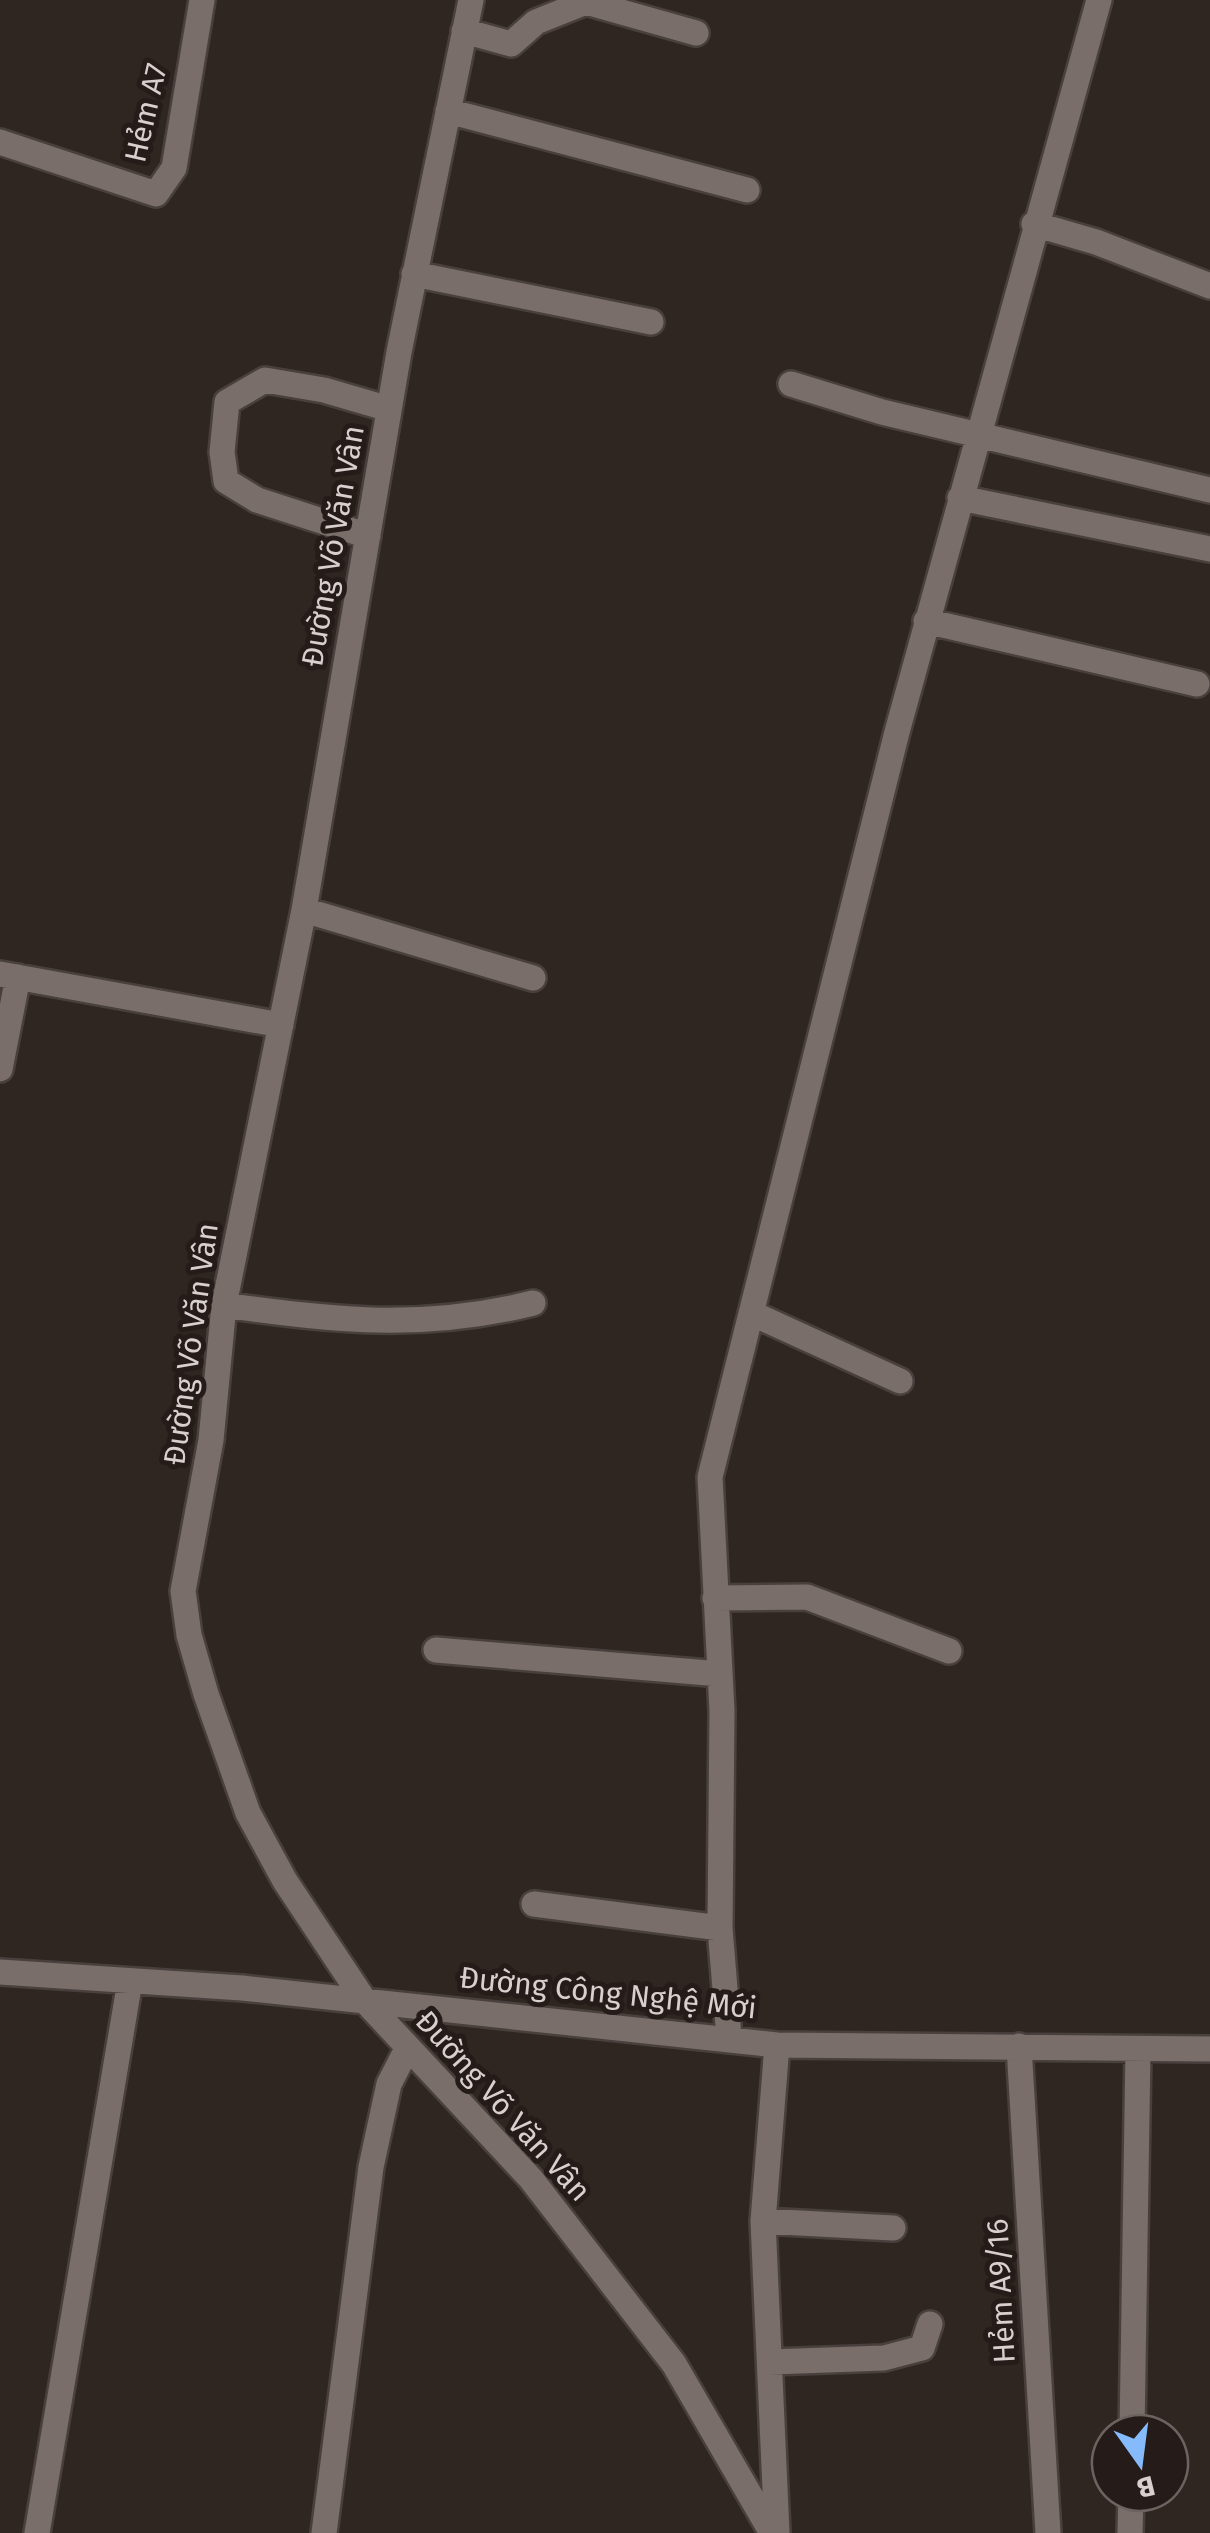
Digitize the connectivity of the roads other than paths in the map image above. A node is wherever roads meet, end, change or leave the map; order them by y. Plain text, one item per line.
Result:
1 (202, 0) edge
2 (471, 0) edge
3 (1099, 0) edge
4 (464, 31) junction
5 (696, 33) dead end
6 (448, 111) junction
7 (0, 142) edge
8 (746, 190) dead end
9 (1034, 224) junction
10 (414, 274) junction
11 (1210, 286) edge
12 (651, 322) dead end
13 (792, 384) dead end
14 (389, 410) junction
15 (978, 432) junction
16 (1210, 490) edge
17 (960, 498) junction
18 (368, 536) junction
19 (1210, 548) edge
20 (926, 621) junction
21 (1197, 684) dead end
22 (304, 910) junction
23 (9, 976) edge
24 (533, 978) dead end
25 (281, 1026) junction
26 (0, 1070) edge
27 (533, 1303) dead end
28 (224, 1305) junction
29 (751, 1313) junction
30 (900, 1381) dead end
31 (714, 1598) junction
32 (436, 1650) dead end
33 (948, 1650) dead end
34 (720, 1674) junction
35 (534, 1904) dead end
36 (720, 1928) junction
37 (0, 1972) edge
38 (130, 1980) junction
39 (364, 2000) junction
40 (729, 2037) junction
41 (777, 2045) junction
42 (1019, 2046) junction
43 (408, 2047) junction
44 (1210, 2049) edge
45 (1138, 2050) junction
46 (763, 2221) junction
47 (893, 2228) dead end
48 (930, 2324) dead end
49 (770, 2362) junction
50 (1132, 2413) edge
51 (38, 2533) edge
52 (324, 2533) edge
53 (774, 2533) edge
54 (1048, 2533) edge

1 - 7 street, Hẻm A7
2 - 4 street, Đường Võ Văn Vân
3 - 9 street
4 - 5 street
4 - 6 street, Đường Võ Văn Vân
6 - 8 street
6 - 10 street, Đường Võ Văn Vân
9 - 11 street
9 - 15 street
10 - 12 street
10 - 14 street, Đường Võ Văn Vân
13 - 15 street
14 - 18 street, Đường Võ Văn Vân
14 - 18 street
15 - 16 street
15 - 17 street
17 - 19 street
17 - 20 street
18 - 22 street, Đường Võ Văn Vân
20 - 21 street
20 - 29 street
22 - 24 street
22 - 25 street, Đường Võ Văn Vân
23 - 25 street
23 - 26 street
25 - 28 street, Đường Võ Văn Vân
27 - 28 street
28 - 39 street, Đường Võ Văn Vân
29 - 30 street
29 - 31 street
31 - 33 street
31 - 34 street
32 - 34 street
34 - 36 street
35 - 36 street
36 - 40 street
37 - 38 street, Đường Công Nghệ Mới
38 - 39 street, Đường Công Nghệ Mới
38 - 51 street
39 - 40 street, Đường Công Nghệ Mới
39 - 43 street, Đường Võ Văn Vân
40 - 41 street, Đường Công Nghệ Mới
41 - 42 street, Đường Công Nghệ Mới
41 - 46 street
42 - 45 street, Đường Công Nghệ Mới
42 - 54 street, Hẻm A9/16
43 - 52 street
43 - 53 street, Đường Võ Văn Vân
44 - 45 street, Đường Công Nghệ Mới
45 - 50 street
46 - 47 street
46 - 49 street
48 - 49 street
49 - 53 street

